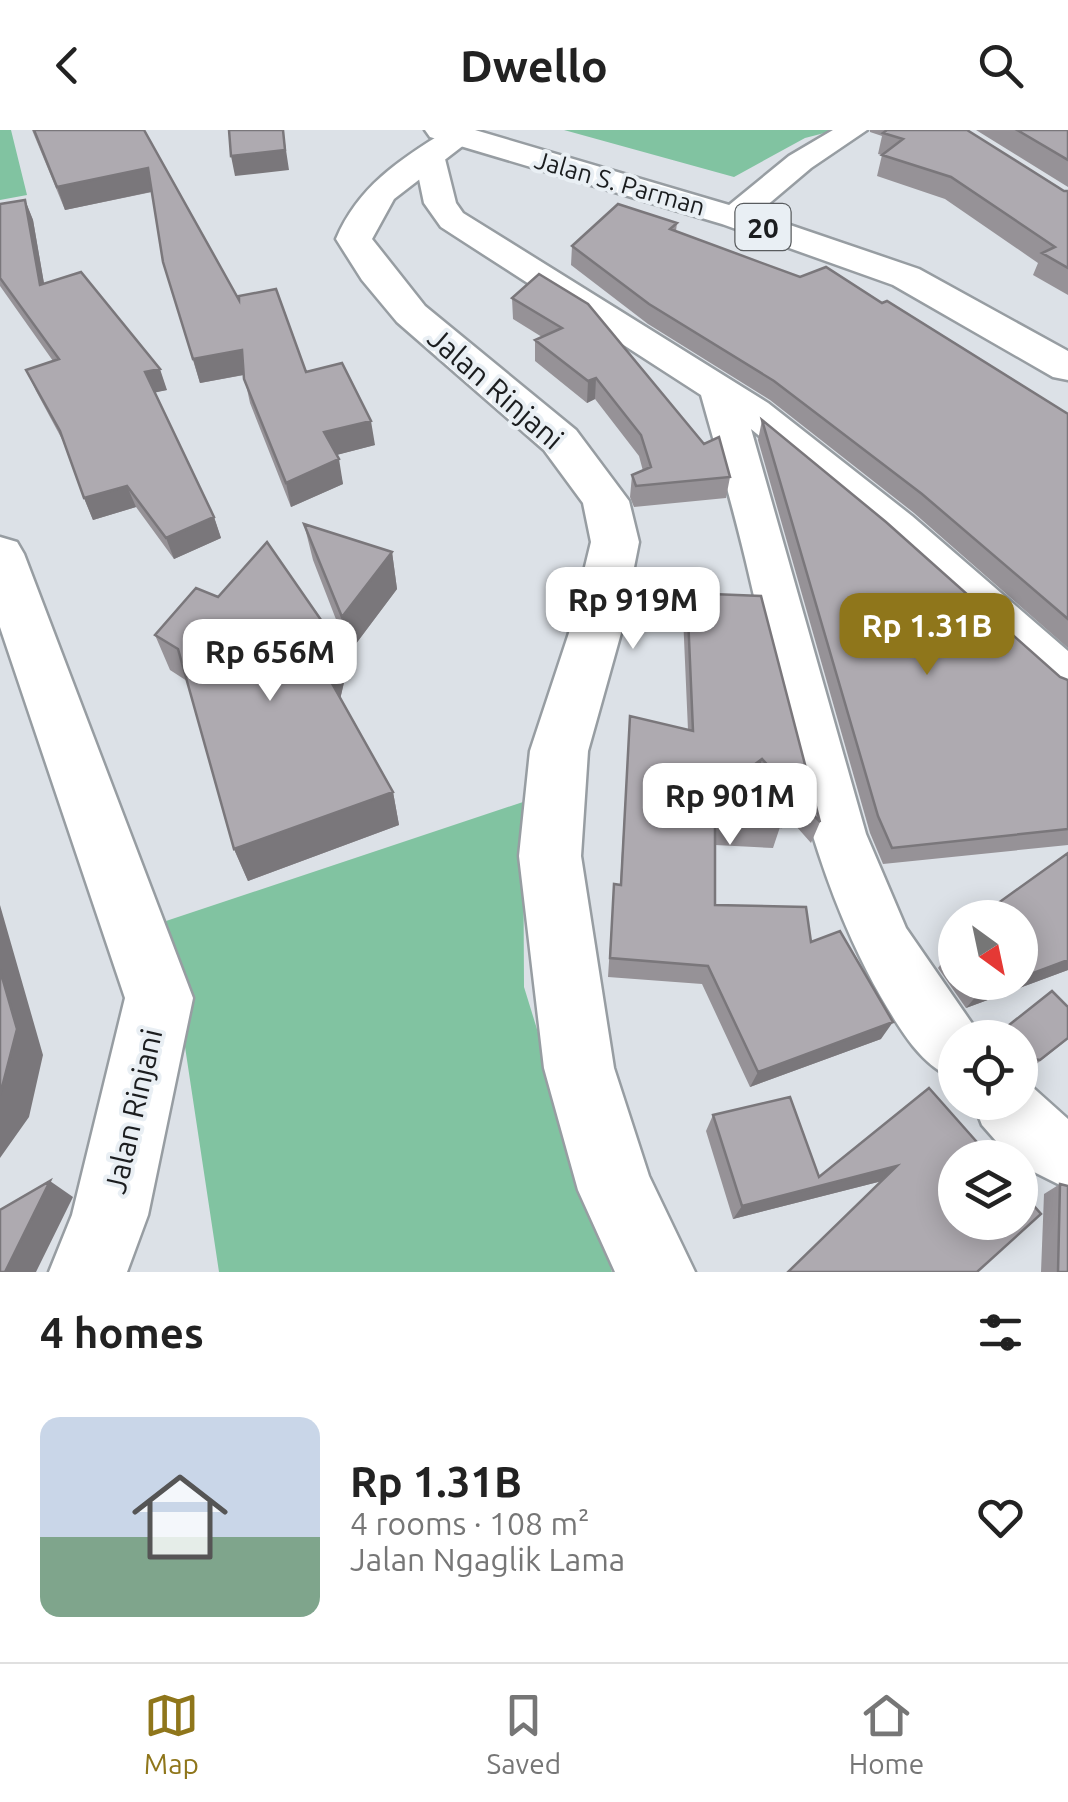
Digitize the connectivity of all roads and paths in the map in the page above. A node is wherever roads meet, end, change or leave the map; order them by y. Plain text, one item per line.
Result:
1 (853, 130) edge
2 (442, 141) edge
3 (734, 217) junction
4 (1068, 368) edge
5 (719, 390) junction
6 (0, 554) edge
7 (1068, 680) edge
8 (938, 1029) edge
9 (1022, 1120) edge
10 (1068, 1156) edge
11 (88, 1272) edge
12 (656, 1272) edge

1 - 3 street
2 - 3 main road, Jalan S. Parman / 20
2 - 5 street
2 - 12 main road, Jalan Rinjani
3 - 4 main road, Jalan S. Parman / 20
5 - 7 street
5 - 8 street
6 - 11 main road, Jalan Rinjani
9 - 10 street

